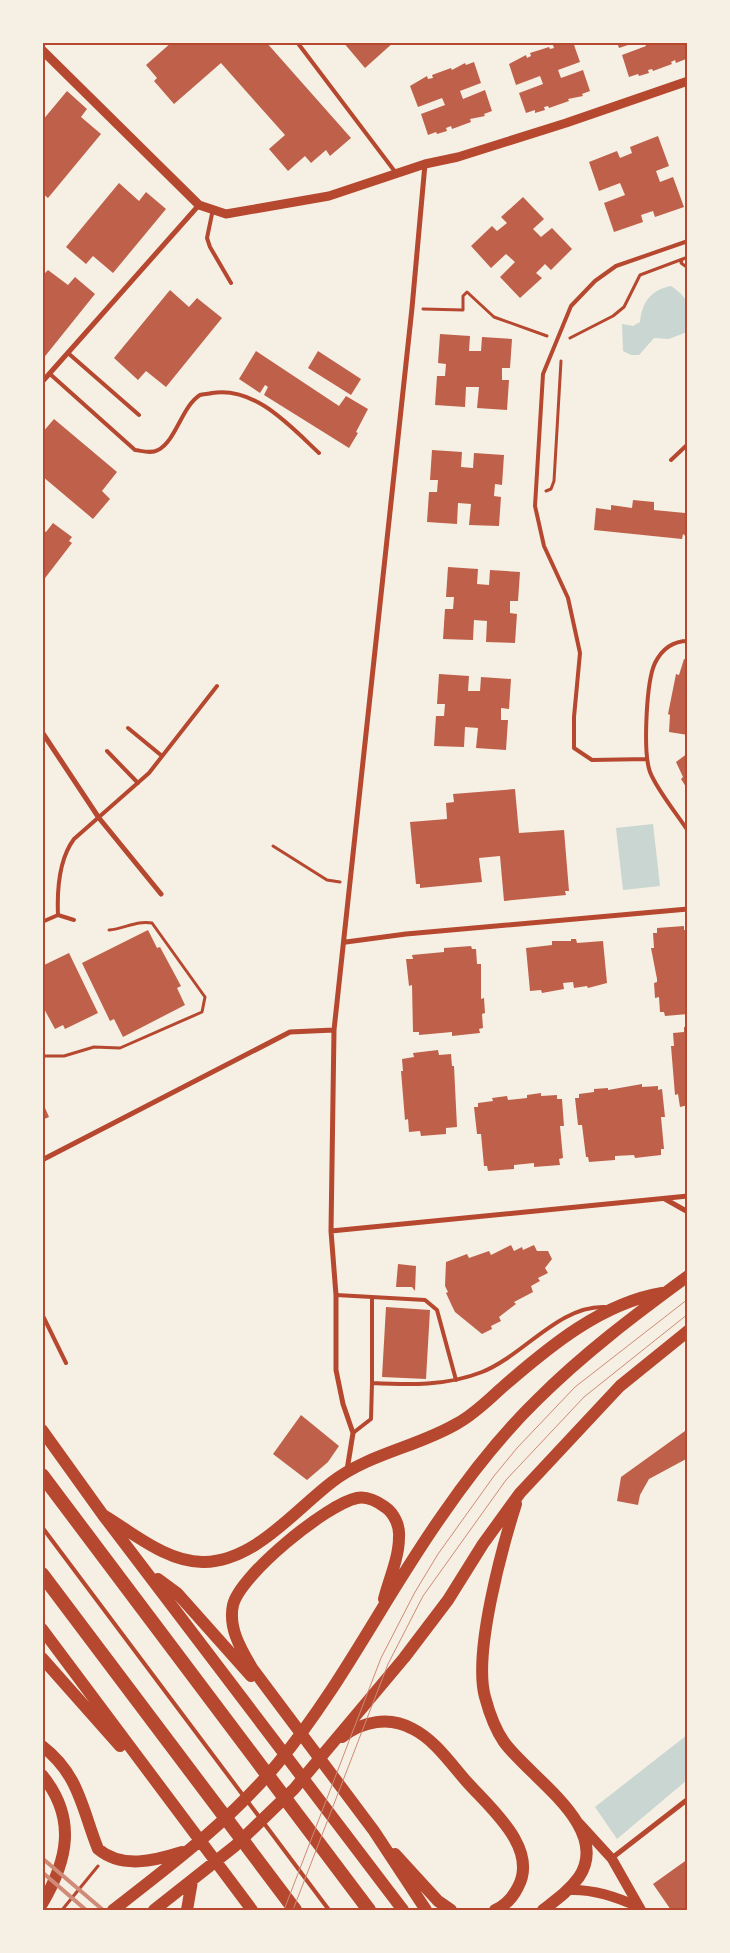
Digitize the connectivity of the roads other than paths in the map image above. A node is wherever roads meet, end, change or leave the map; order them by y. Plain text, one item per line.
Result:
1 (297, 42) edge
2 (42, 50) edge
3 (688, 81) edge
4 (425, 164) junction
5 (396, 173) junction
6 (199, 204) junction
7 (213, 209) junction
8 (688, 241) edge
9 (231, 282) dead end
10 (68, 353) junction
11 (50, 374) junction
12 (42, 382) edge
13 (138, 415) dead end
14 (688, 444) edge
15 (319, 453) dead end
16 (671, 460) dead end
17 (688, 641) edge
18 (217, 686) dead end
19 (128, 728) dead end
20 (42, 732) edge
21 (107, 751) dead end
22 (162, 756) junction
23 (648, 759) junction
24 (138, 784) junction
25 (99, 818) junction
26 (688, 831) edge
27 (161, 894) dead end
28 (688, 909) edge
29 (58, 915) junction
30 (74, 920) dead end
31 (42, 922) edge
32 (346, 942) junction
33 (334, 1030) junction
34 (42, 1160) edge
35 (688, 1196) edge
36 (665, 1199) junction
37 (688, 1212) edge
38 (331, 1231) junction
39 (686, 1276) edge
40 (665, 1293) junction
41 (336, 1295) junction
42 (372, 1297) junction
43 (613, 1308) junction
44 (42, 1314) edge
45 (688, 1331) edge
46 (66, 1363) dead end
47 (456, 1380) junction
48 (372, 1383) junction
49 (42, 1424) edge
50 (42, 1430) edge
51 (353, 1433) junction
52 (58, 1452) junction
53 (346, 1472) junction
54 (42, 1475) edge
55 (520, 1493) junction
56 (103, 1515) junction
57 (42, 1527) edge
58 (144, 1568) junction
59 (42, 1574) edge
60 (382, 1612) junction
61 (42, 1629) edge
62 (42, 1658) edge
63 (283, 1711) junction
64 (42, 1746) edge
65 (328, 1747) junction
66 (42, 1775) edge
67 (153, 1780) junction
68 (688, 1799) edge
69 (579, 1824) junction
70 (374, 1831) junction
71 (191, 1849) junction
72 (612, 1859) junction
73 (192, 1880) junction
74 (569, 1890) junction
75 (42, 1904) edge
76 (640, 1909) edge
77 (113, 1910) edge
78 (154, 1910) edge
79 (186, 1910) edge
80 (252, 1910) edge
81 (295, 1910) edge
82 (330, 1910) edge
83 (369, 1910) edge
84 (403, 1910) edge
85 (426, 1910) edge
86 (451, 1910) edge
87 (495, 1910) edge
88 (543, 1910) edge

1 - 5 lane
2 - 6 street
3 - 4 street
4 - 5 street
4 - 32 street
5 - 7 street
6 - 7 street
6 - 10 street
7 - 9 lane
8 - 23 lane
10 - 11 street
10 - 13 lane
11 - 12 street
11 - 15 lane
14 - 16 lane
17 - 23 lane
18 - 22 lane
19 - 22 lane
20 - 25 street
21 - 24 lane
22 - 24 lane
23 - 26 lane
24 - 25 lane
25 - 27 street
25 - 29 lane
28 - 32 street
29 - 30 lane
29 - 31 lane
32 - 33 street
33 - 34 street
33 - 38 street
35 - 36 street
36 - 37 street
36 - 38 street
38 - 41 street
39 - 40 main road
40 - 43 main road
40 - 60 main road
41 - 42 lane
41 - 51 street
42 - 47 lane
42 - 48 lane
43 - 47 lane
43 - 53 main road
44 - 46 lane
45 - 55 main road
47 - 48 lane
48 - 51 lane
49 - 52 street
50 - 52 main road
51 - 53 street
52 - 56 main road
53 - 56 main road
54 - 83 highway
55 - 65 main road
55 - 69 main road
56 - 58 main road
57 - 82 lane
58 - 63 main road
58 - 84 main road
59 - 81 highway
60 - 63 main road
60 - 71 main road
61 - 67 main road
62 - 67 main road
63 - 70 main road
64 - 71 main road
65 - 73 main road
65 - 87 main road
66 - 75 main road
67 - 80 main road
68 - 72 street
69 - 72 main road
69 - 74 main road
70 - 85 main road
70 - 86 main road
71 - 77 main road
72 - 76 main road
73 - 78 main road
73 - 79 main road
74 - 76 main road
74 - 88 main road

